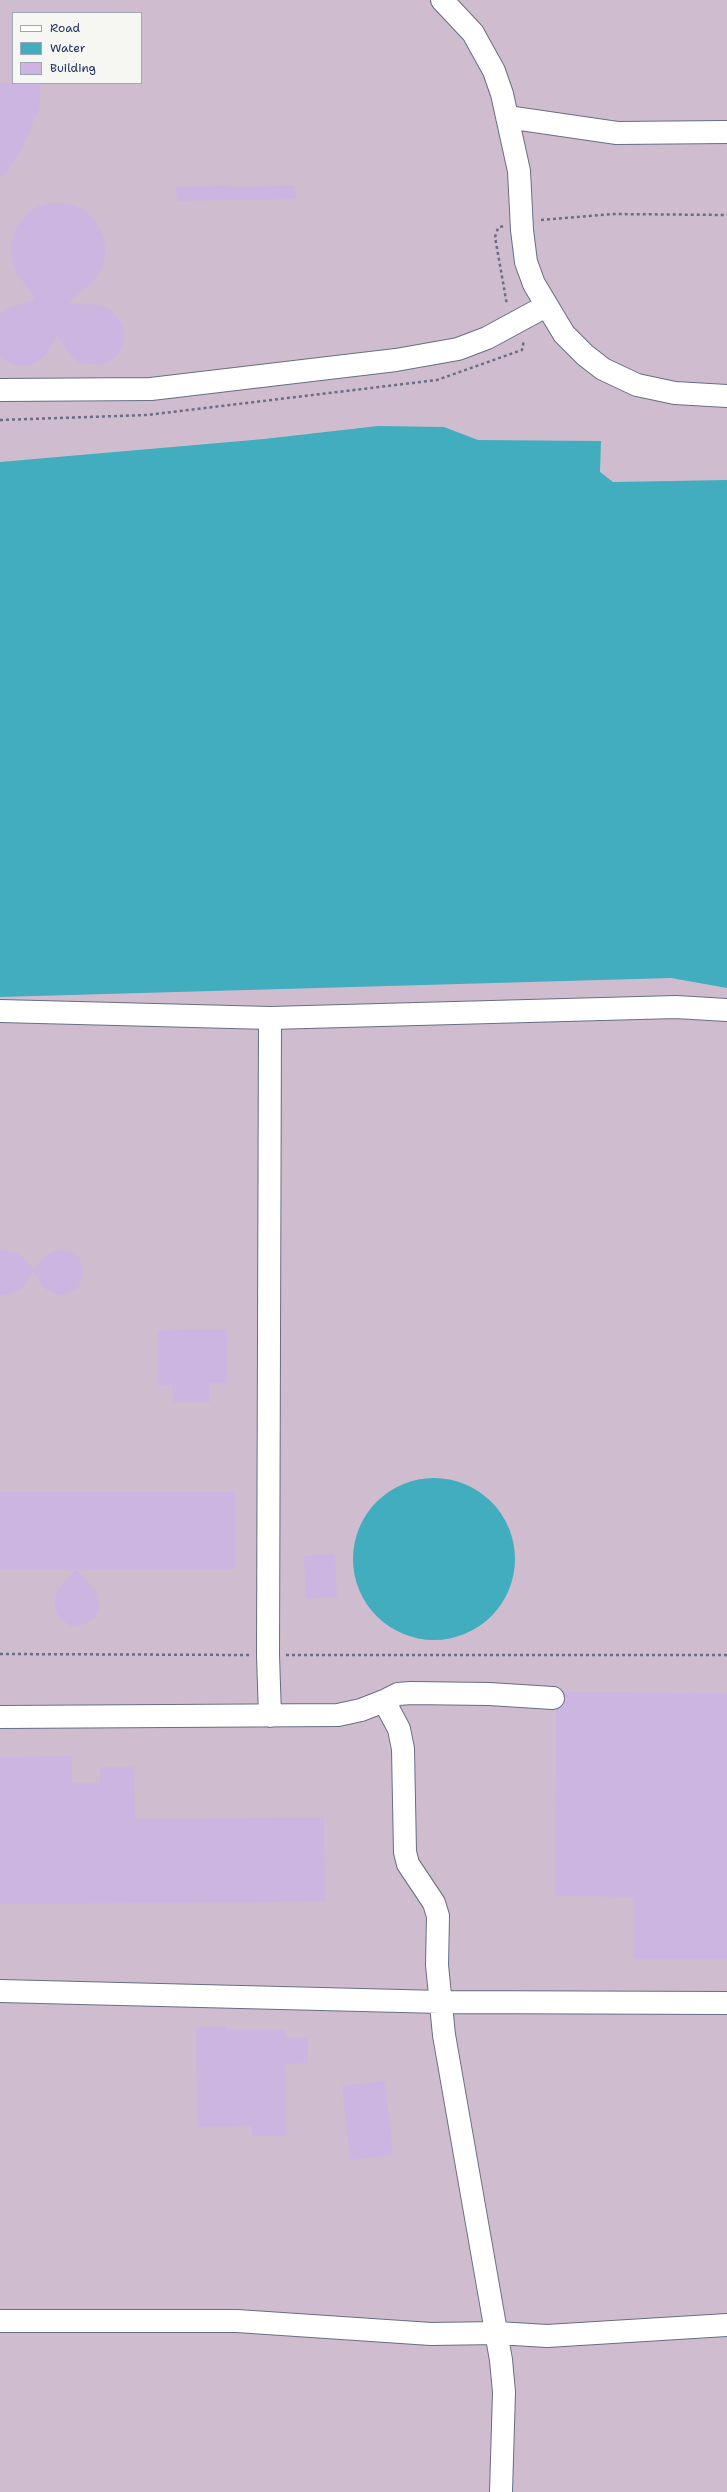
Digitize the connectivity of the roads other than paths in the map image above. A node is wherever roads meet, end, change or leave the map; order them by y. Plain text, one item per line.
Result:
1 (442, 0) edge
2 (507, 116) junction
3 (727, 132) edge
4 (546, 306) junction
5 (0, 390) edge
6 (727, 396) edge
7 (727, 1010) edge
8 (0, 1011) edge
9 (270, 1018) junction
10 (553, 1698) dead end
11 (384, 1701) junction
12 (270, 1716) junction
13 (0, 1717) edge
14 (0, 1991) edge
15 (441, 2002) junction
16 (727, 2003) edge
17 (0, 2321) edge
18 (727, 2325) edge
19 (497, 2333) junction
20 (501, 2492) edge

1 - 2 street
2 - 3 street
2 - 4 street
4 - 5 street
4 - 6 street
7 - 9 street
8 - 9 street
9 - 12 street
10 - 11 street
11 - 12 street
11 - 15 street
12 - 13 street
14 - 15 street
15 - 16 street
15 - 19 street
17 - 19 street
18 - 19 street
19 - 20 street

